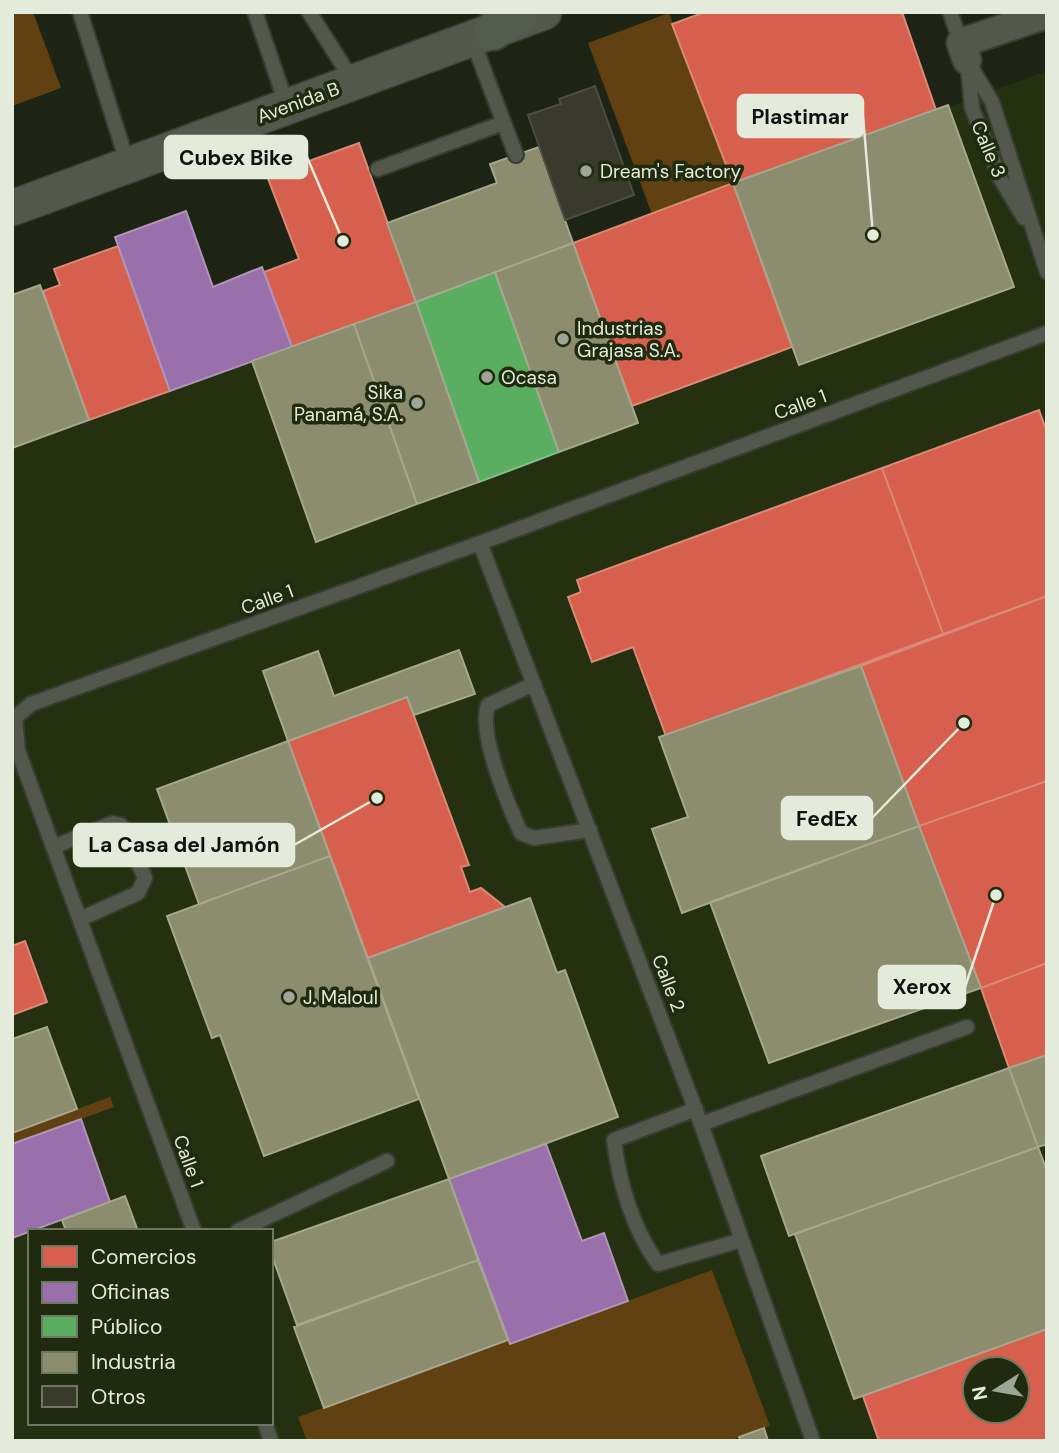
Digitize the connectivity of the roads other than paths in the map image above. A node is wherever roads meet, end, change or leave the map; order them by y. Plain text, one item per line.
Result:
1 (80, 12) edge
2 (256, 12) edge
3 (309, 12) edge
4 (544, 12) edge
5 (950, 12) edge
6 (1047, 14) edge
7 (495, 27) edge
8 (964, 51) junction
9 (354, 82) junction
10 (287, 106) junction
11 (503, 123) junction
12 (516, 155) dead end
13 (128, 165) junction
14 (378, 169) dead end
15 (12, 208) edge
16 (1032, 231) junction
17 (1047, 272) edge
18 (1047, 333) edge
19 (481, 543) junction
20 (534, 684) junction
21 (590, 830) junction
22 (53, 847) junction
23 (80, 919) junction
24 (967, 1027) dead end
25 (696, 1110) junction
26 (701, 1124) junction
27 (387, 1161) dead end
28 (193, 1229) edge
29 (242, 1229) edge
30 (742, 1240) junction
31 (813, 1441) edge

1 - 13 lane
2 - 10 lane
3 - 9 lane
4 - 7 street, Avenida B
5 - 8 lane, Calle 3
6 - 8 street
7 - 9 street, Avenida B
7 - 11 lane
8 - 16 lane, Calle 3
8 - 16 lane, Calle 3
9 - 10 street, Avenida B
10 - 13 street, Avenida B
11 - 12 lane
11 - 14 lane
13 - 15 street, Avenida B
16 - 17 lane, Calle 3
18 - 19 lane, Calle 1
19 - 20 lane, Calle 2
19 - 22 lane, Calle 1
20 - 21 lane, Calle 2
20 - 21 lane
21 - 25 lane, Calle 2
22 - 23 lane, Calle 1
22 - 23 lane
23 - 28 lane, Calle 1
24 - 26 lane
25 - 26 lane, Calle 2
25 - 30 lane
26 - 30 lane, Calle 2
27 - 29 lane
30 - 31 lane, Calle 2

